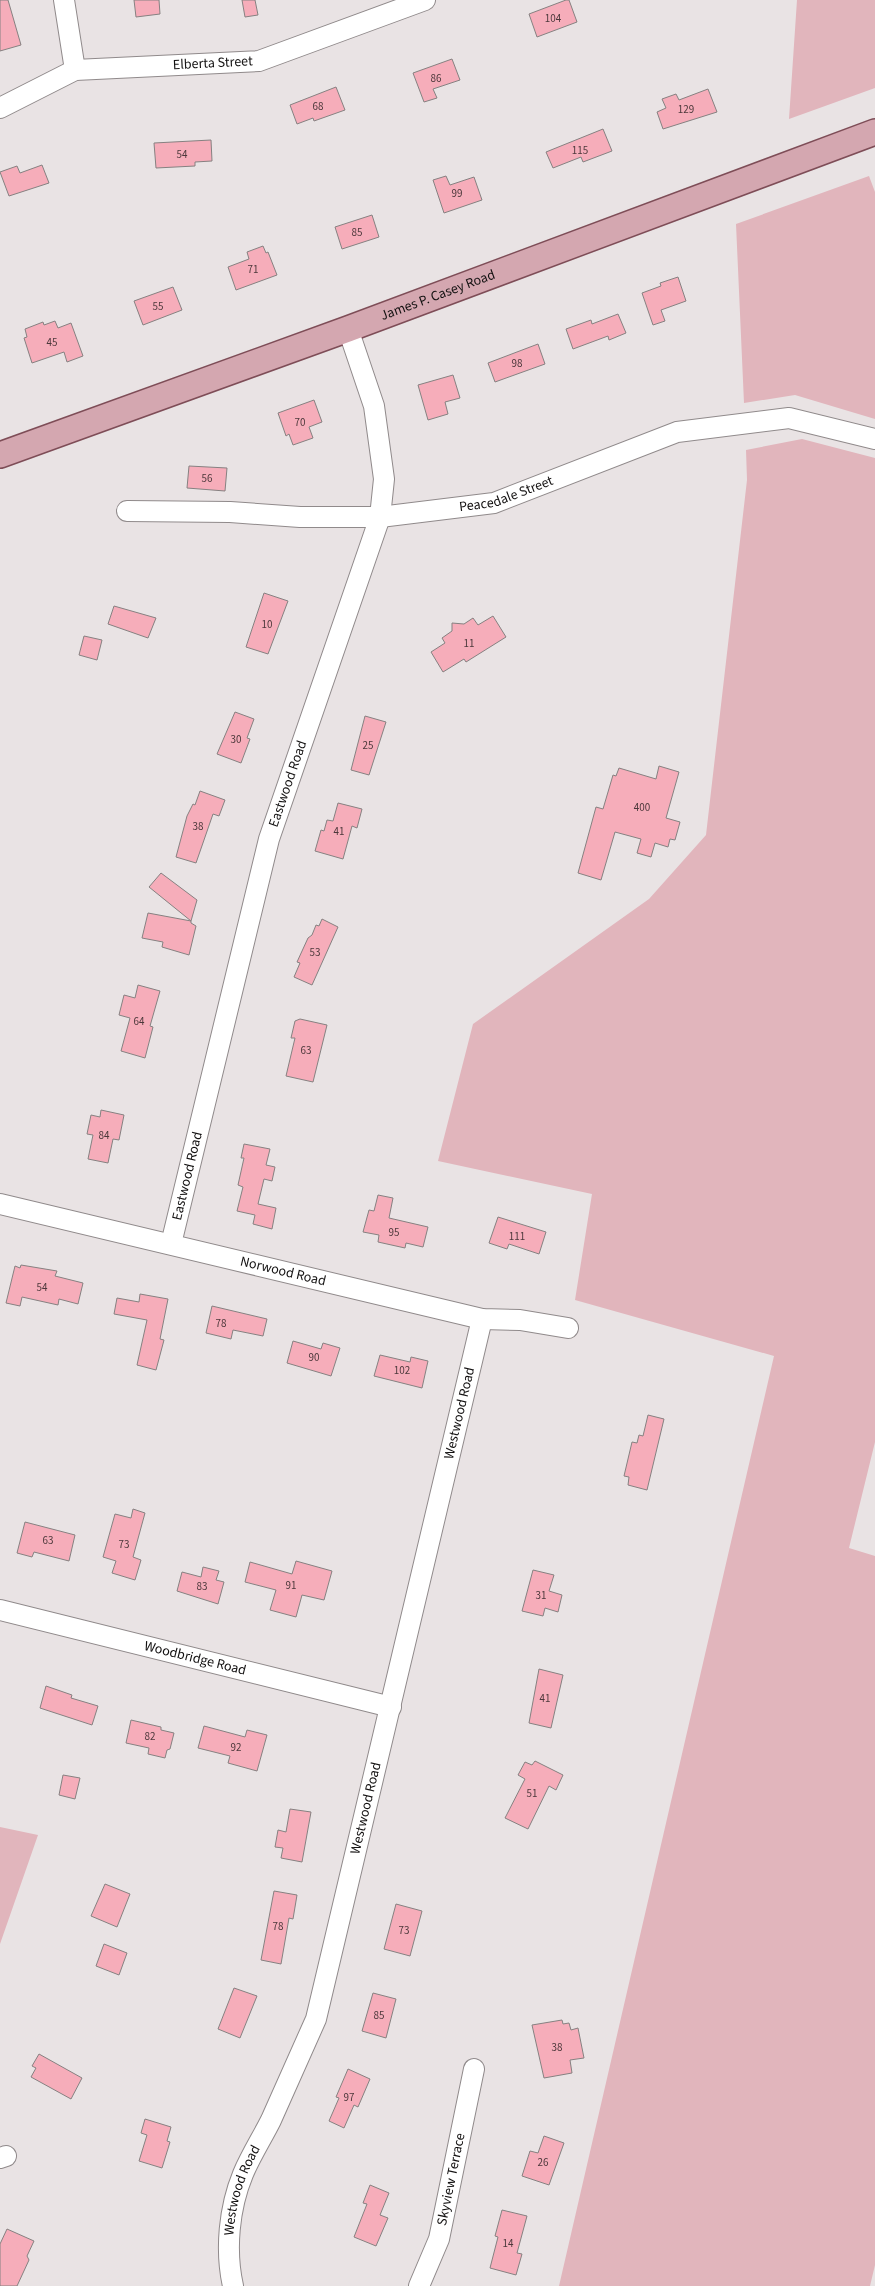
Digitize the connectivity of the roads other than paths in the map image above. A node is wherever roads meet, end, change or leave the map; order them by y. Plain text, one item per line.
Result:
1 (64, 0) edge
2 (425, 0) edge
3 (378, 9) edge
4 (75, 70) junction
5 (0, 108) edge
6 (875, 132) edge
7 (348, 329) junction
8 (875, 439) edge
9 (0, 455) edge
10 (127, 511) dead end
11 (380, 517) junction
12 (0, 1204) edge
13 (170, 1244) junction
14 (482, 1319) junction
15 (568, 1328) dead end
16 (0, 1610) edge
17 (391, 1707) junction
18 (474, 2069) dead end
19 (233, 2286) edge
20 (419, 2286) edge

1 - 4 street
2 - 3 street, Elberta Street
3 - 4 street, Elberta Street
4 - 5 street, Elberta Street
6 - 7 main road, James P. Casey Road
7 - 9 main road, James P. Casey Road
7 - 11 street, Eastwood Road
8 - 11 street, Peacedale Street
10 - 11 street, Peacedale Street
11 - 13 street, Eastwood Road
12 - 13 street, Norwood Road
13 - 14 street, Norwood Road
14 - 15 street, Norwood Road
14 - 17 street, Westwood Road
16 - 17 street, Woodbridge Road
17 - 19 street, Westwood Road
18 - 20 street, Skyview Terrace

